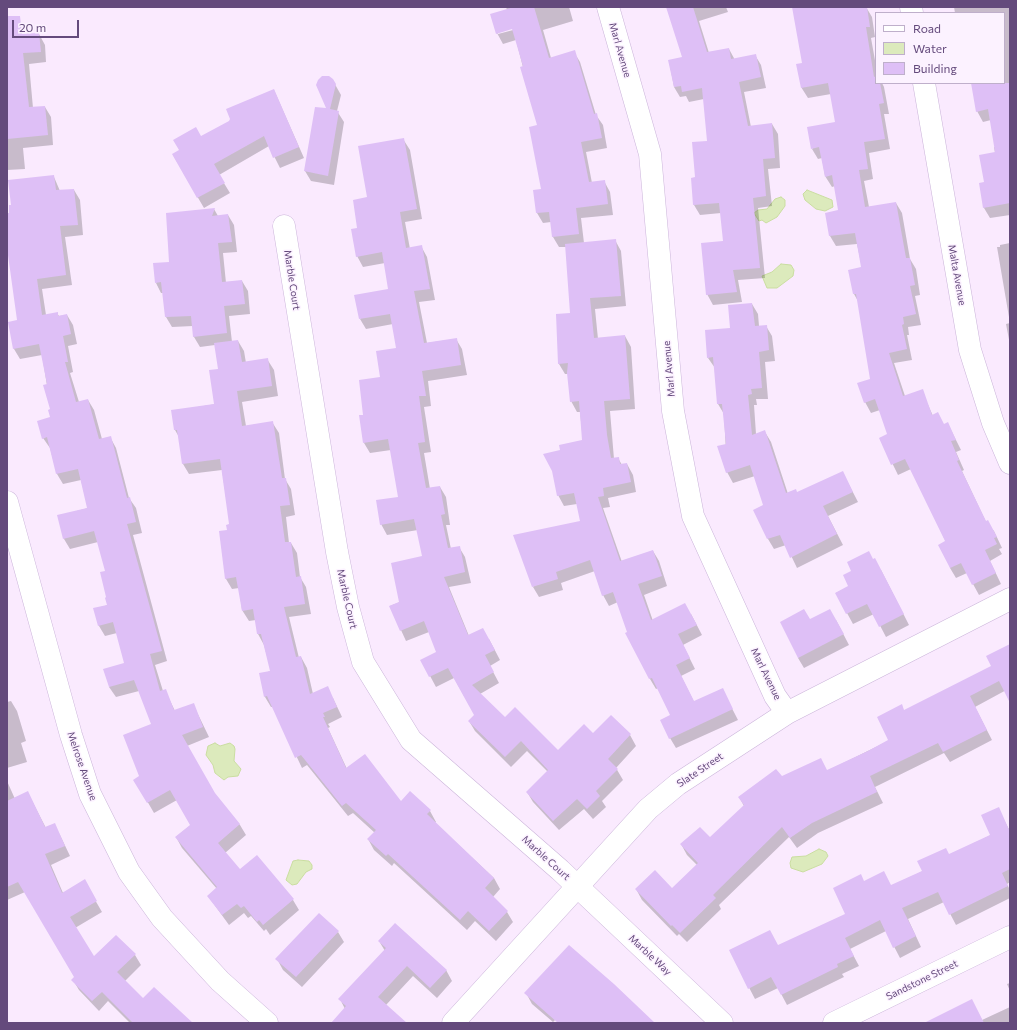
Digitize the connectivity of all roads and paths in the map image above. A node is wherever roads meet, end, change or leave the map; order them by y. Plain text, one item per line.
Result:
1 (608, 7) edge
2 (924, 84) edge
3 (284, 226) dead end
4 (1010, 463) edge
5 (7, 502) edge
6 (1010, 599) edge
7 (787, 713) junction
8 (577, 887) junction
9 (1010, 937) edge
10 (267, 1023) edge
11 (452, 1023) edge
12 (722, 1023) edge
13 (834, 1023) edge

1 - 7 street, Marl Avenue
2 - 4 street, Malta Avenue
3 - 8 street, Marble Court
5 - 10 street, Melrose Avenue
6 - 7 street, Slate Street
7 - 8 street, Slate Street
8 - 11 street, Slate Street
8 - 12 street, Marble Way
9 - 13 street, Sandstone Street

